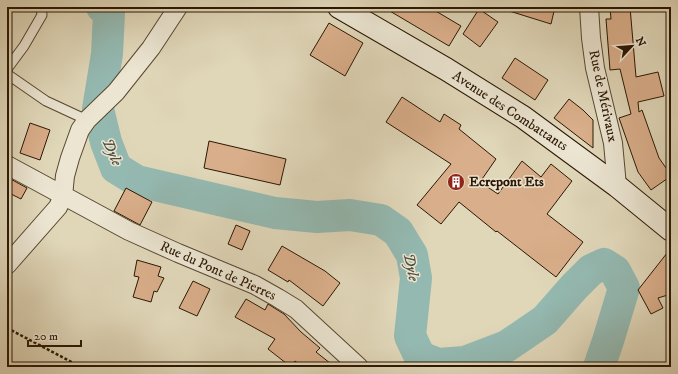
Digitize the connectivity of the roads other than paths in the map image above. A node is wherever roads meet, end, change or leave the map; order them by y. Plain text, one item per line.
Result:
1 (41, 7) edge
2 (178, 7) edge
3 (339, 7) edge
4 (589, 7) edge
5 (7, 69) edge
6 (7, 74) edge
7 (83, 125) junction
8 (7, 165) edge
9 (617, 186) junction
10 (63, 196) junction
11 (671, 230) edge
12 (7, 265) edge
13 (359, 367) edge

1 - 5 lane
2 - 7 street
3 - 9 main road, Avenue des Combattants
4 - 9 street, Rue de Mérivaux
6 - 7 lane
7 - 10 street
8 - 10 street, Rue du Pont de Pierres
9 - 11 main road, Avenue des Combattants
10 - 12 street
10 - 13 street, Rue du Pont de Pierres

